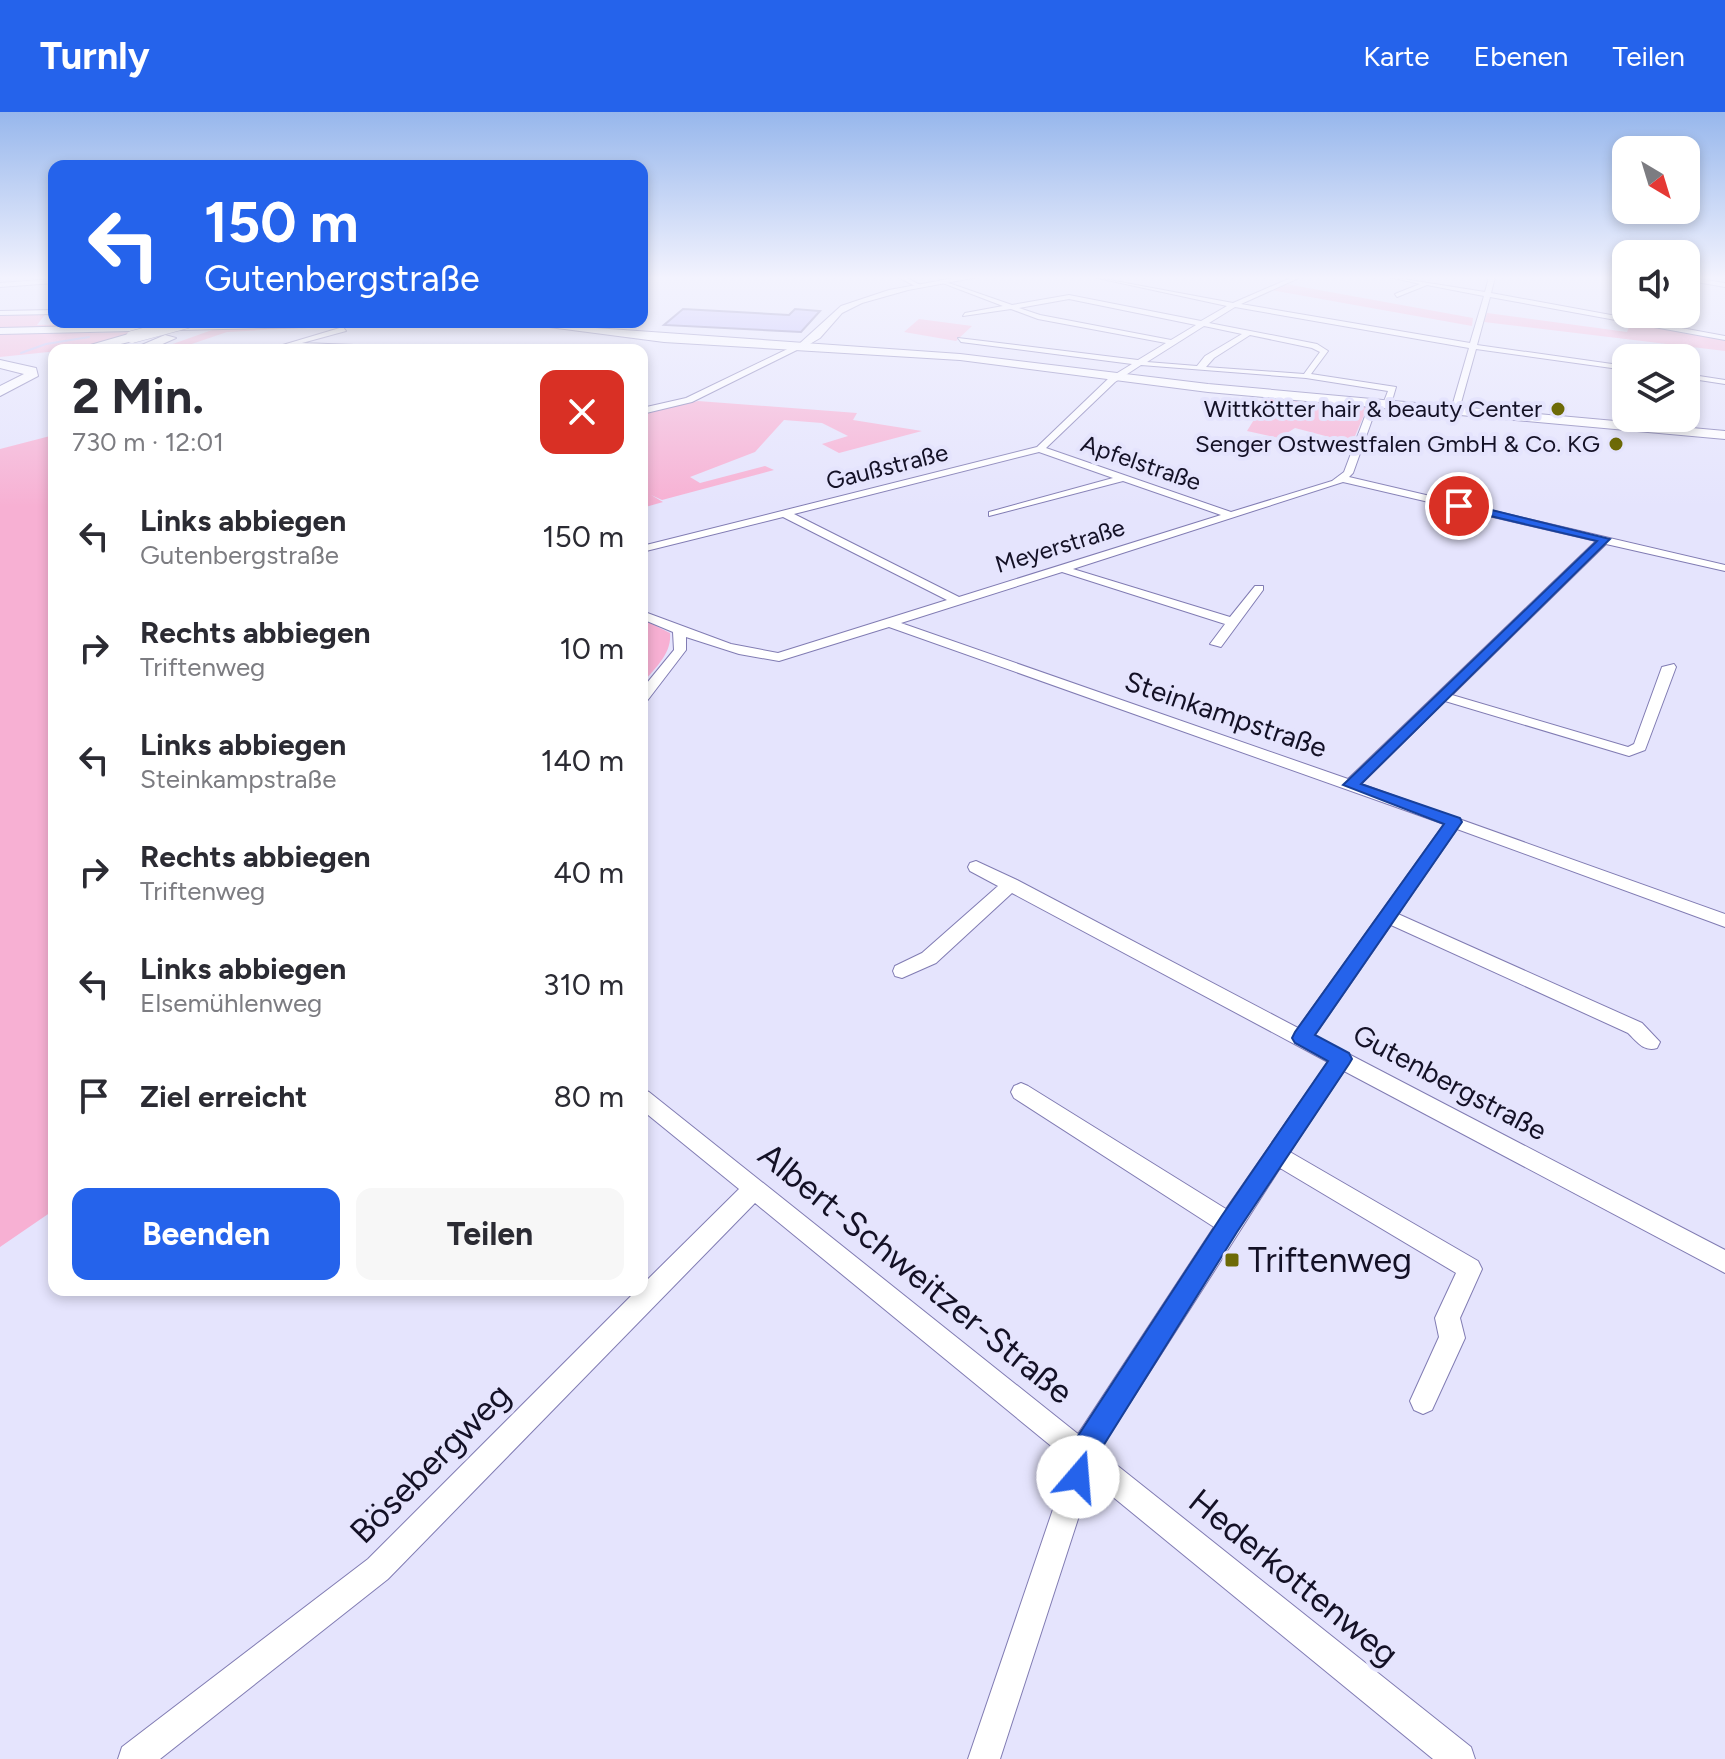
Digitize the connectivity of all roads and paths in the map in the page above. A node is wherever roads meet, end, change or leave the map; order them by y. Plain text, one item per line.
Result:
1 (785, 354) edge
2 (919, 354) edge
3 (1068, 354) edge
4 (1153, 354) edge
5 (1215, 354) edge
6 (1322, 354) edge
7 (1471, 354) edge
8 (1518, 354) edge
9 (40, 357) dead end
10 (0, 362) edge
11 (1139, 363) junction
12 (1612, 366) edge
13 (1199, 368) junction
14 (1306, 376) junction
15 (1117, 377) junction
16 (1700, 378) edge
17 (48, 381) edge
18 (1725, 382) edge
19 (0, 394) edge
20 (0, 403) edge
21 (1380, 404) junction
22 (648, 410) edge
23 (1455, 410) junction
24 (1725, 435) edge
25 (1040, 449) junction
26 (1123, 478) junction
27 (1343, 479) junction
28 (783, 513) junction
29 (993, 514) dead end
30 (1230, 515) junction
31 (1605, 539) junction
32 (648, 547) edge
33 (1725, 568) edge
34 (1063, 569) junction
35 (1259, 588) dead end
36 (957, 601) junction
37 (648, 617) edge
38 (1232, 622) junction
39 (890, 623) junction
40 (679, 630) junction
41 (709, 642) junction
42 (1216, 644) dead end
43 (680, 650) junction
44 (1669, 667) dead end
45 (648, 690) edge
46 (1445, 697) junction
47 (1351, 785) junction
48 (1454, 822) junction
49 (976, 867) dead end
50 (1011, 884) junction
51 (1387, 916) junction
52 (1725, 921) edge
53 (902, 971) dead end
54 (1302, 1038) junction
55 (1650, 1042) dead end
56 (1341, 1059) junction
57 (1021, 1092) dead end
58 (648, 1103) edge
59 (1277, 1155) junction
60 (753, 1190) junction
61 (1229, 1224) junction
62 (1725, 1262) edge
63 (1423, 1401) dead end
64 (1081, 1455) junction
65 (134, 1759) edge
66 (984, 1759) edge
67 (1459, 1759) edge

1 - 22 street
2 - 15 main road
3 - 11 street
4 - 11 street, Gaußstraße
5 - 13 street
6 - 14 street
7 - 23 street
8 - 12 street
9 - 10 highway
10 - 19 highway
11 - 13 street
11 - 15 street, Gaußstraße
13 - 14 street
14 - 21 street
15 - 21 main road
15 - 25 street, Gaußstraße
16 - 18 street
17 - 19 highway
17 - 20 highway
21 - 23 main road
21 - 27 street
23 - 24 main road
25 - 26 street, Apfelstraße
25 - 28 street, Gaußstraße
26 - 29 street
26 - 30 street, Apfelstraße
27 - 30 street, Meyerstraße
27 - 31 street
28 - 32 street, Gaußstraße
28 - 36 street
30 - 34 street, Meyerstraße
31 - 33 street
31 - 46 street
34 - 36 street, Meyerstraße
34 - 38 street
35 - 38 street
36 - 39 street, Meyerstraße
37 - 40 street
38 - 42 street
39 - 41 street, Meyerstraße
39 - 47 street, Steinkampstraße
40 - 41 street, Meyerstraße
40 - 43 street
41 - 43 street
43 - 45 street
44 - 46 street
46 - 47 street
47 - 48 street, Steinkampstraße
48 - 51 street
48 - 52 street, Steinkampstraße
49 - 50 street, Gutenbergstraße
50 - 53 street
50 - 54 street, Gutenbergstraße
51 - 54 street
51 - 55 street
54 - 56 street, Gutenbergstraße
56 - 59 street
56 - 62 street, Gutenbergstraße
57 - 61 street
58 - 60 street, Albert-Schweitzer-Straße
59 - 61 street
59 - 63 street
60 - 64 street, Albert-Schweitzer-Straße
60 - 65 street, Bösebergweg
61 - 64 street
64 - 66 street
64 - 67 street, Hederkottenweg

